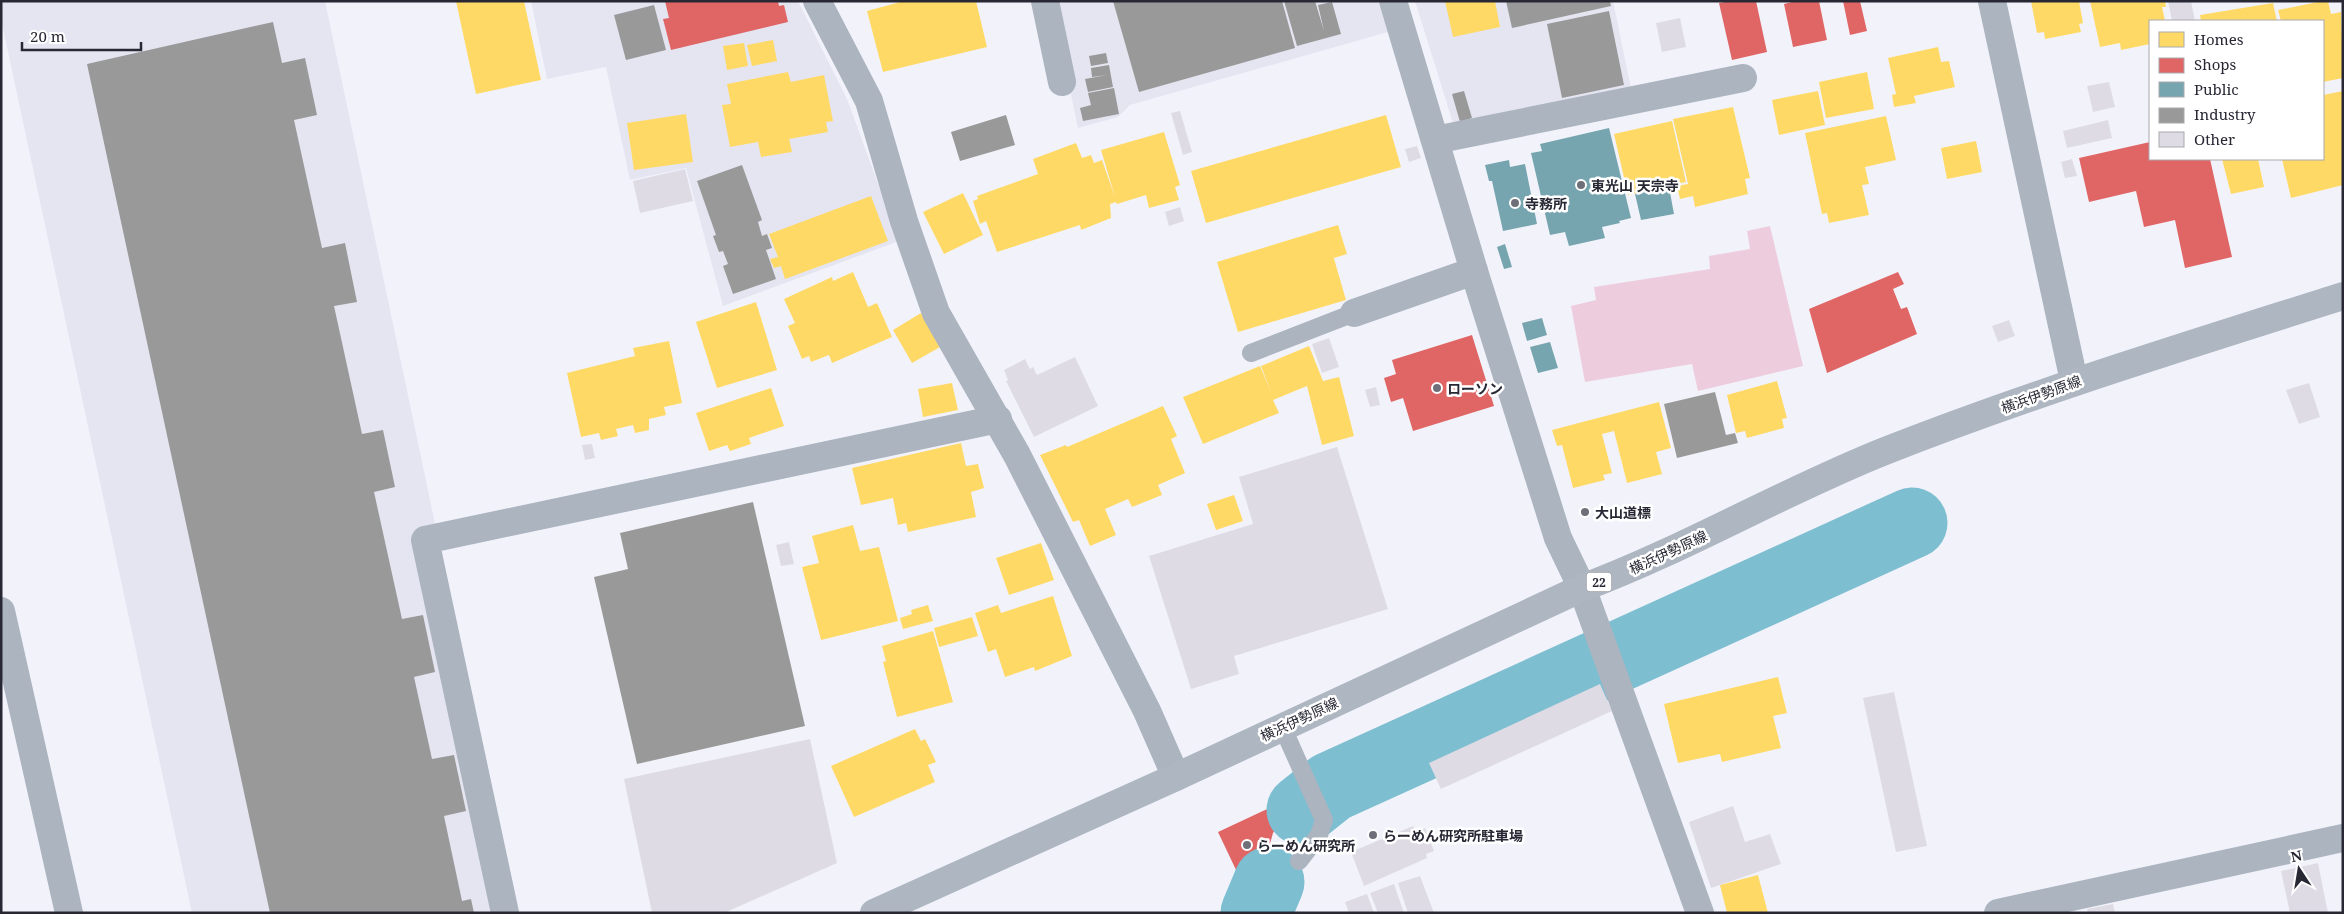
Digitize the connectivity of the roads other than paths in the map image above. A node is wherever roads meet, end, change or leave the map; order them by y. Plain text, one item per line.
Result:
1 (817, 1) edge
2 (1044, 1) edge
3 (1393, 1) edge
4 (1992, 1) edge
5 (1743, 78) dead end
6 (1062, 82) dead end
7 (1435, 140) junction
8 (1474, 271) junction
9 (2343, 296) edge
10 (1354, 313) joint
11 (1251, 353) dead end
12 (2074, 381) junction
13 (998, 419) junction
14 (1582, 588) junction
15 (1, 611) edge
16 (1282, 726) junction
17 (1176, 777) junction
18 (2343, 838) edge
19 (1299, 861) dead end
20 (69, 913) edge
21 (505, 913) edge
22 (874, 913) edge
23 (1700, 913) edge
24 (1998, 913) edge

1 - 13 street
2 - 6 street
3 - 7 street
4 - 12 street
5 - 7 street
7 - 8 street
8 - 10 street
8 - 14 street
9 - 12 main road, 横浜伊勢原線 / 22
10 - 11 lane
12 - 14 main road, 横浜伊勢原線 / 22
13 - 17 street
13 - 21 street
14 - 16 main road, 横浜伊勢原線 / 22
14 - 23 street
15 - 20 street
16 - 17 main road, 横浜伊勢原線 / 22
16 - 19 lane
17 - 22 main road, 横浜伊勢原線 / 22
18 - 24 street

